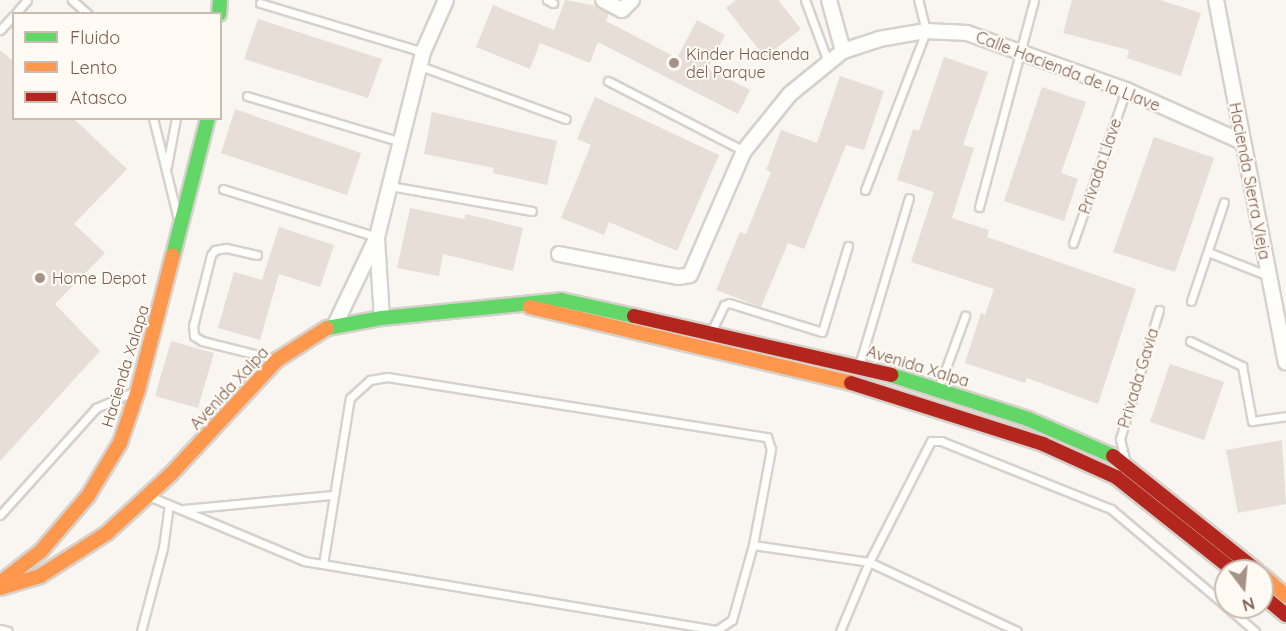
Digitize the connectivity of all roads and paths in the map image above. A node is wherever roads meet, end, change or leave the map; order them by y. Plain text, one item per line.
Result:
1 (27, 0) edge
2 (72, 0) edge
3 (446, 0) edge
4 (603, 0) edge
5 (632, 0) edge
6 (805, 0) edge
7 (829, 0) edge
8 (918, 0) edge
9 (1034, 0) edge
10 (1216, 0) edge
11 (260, 3) dead end
12 (16, 12) edge
13 (86, 12) edge
14 (12, 16) edge
15 (0, 30) edge
16 (926, 31) junction
17 (843, 51) junction
18 (1023, 51) junction
19 (423, 52) junction
20 (828, 63) junction
21 (420, 66) junction
22 (608, 81) dead end
23 (1126, 90) junction
24 (247, 96) dead end
25 (566, 119) dead end
26 (153, 120) edge
27 (176, 120) edge
28 (208, 120) edge
29 (401, 142) junction
30 (1242, 142) junction
31 (744, 151) junction
32 (166, 171) junction
33 (390, 186) junction
34 (223, 189) dead end
35 (865, 190) dead end
36 (909, 198) dead end
37 (1224, 202) dead end
38 (979, 207) dead end
39 (532, 211) dead end
40 (181, 231) junction
41 (377, 237) junction
42 (1074, 243) dead end
43 (848, 246) dead end
44 (1208, 252) junction
45 (559, 254) dead end
46 (257, 255) dead end
47 (1269, 276) junction
48 (1191, 301) dead end
49 (524, 305) junction
50 (1159, 310) dead end
51 (964, 316) dead end
52 (382, 318) junction
53 (335, 325) junction
54 (712, 330) junction
55 (1190, 341) dead end
56 (707, 349) junction
57 (277, 360) junction
58 (1286, 362) edge
59 (859, 364) junction
60 (854, 385) junction
61 (938, 389) junction
62 (138, 390) junction
63 (932, 408) junction
64 (1286, 416) edge
65 (1127, 465) junction
66 (1116, 477) junction
67 (333, 495) junction
68 (149, 497) junction
69 (169, 504) junction
70 (182, 510) junction
71 (0, 515) edge
72 (753, 545) junction
73 (1219, 559) edge
74 (1242, 559) edge
75 (869, 562) junction
76 (323, 564) junction
77 (0, 583) edge
78 (1274, 586) edge
79 (0, 588) edge
80 (1286, 596) edge
81 (1214, 597) edge
82 (1274, 605) edge
83 (1286, 615) edge
84 (1240, 619) edge
85 (0, 629) edge
86 (8, 631) edge
87 (141, 631) edge
88 (840, 631) edge
89 (1017, 631) edge
90 (1255, 631) edge

1 - 12 lane
2 - 13 lane
3 - 19 street
4 - 5 street
6 - 20 lane
7 - 17 street
8 - 16 lane
9 - 18 lane
10 - 30 street, Hacienda Sierra Vieja
11 - 19 lane
14 - 15 lane
16 - 17 street, Calle Hacienda de la Llave
16 - 18 street, Calle Hacienda de la Llave
16 - 35 lane
17 - 20 street, Calle Hacienda de la Llave
18 - 23 street, Calle Hacienda de la Llave
18 - 38 lane
19 - 21 street
20 - 31 street, Calle Hacienda de la Llave
21 - 25 lane
21 - 29 street
22 - 31 lane
23 - 30 street, Calle Hacienda de la Llave
23 - 42 lane, Privada Llave
24 - 29 lane
26 - 32 lane
27 - 32 lane
28 - 40 main road, Hacienda Xalapa
29 - 33 street
30 - 47 street, Hacienda Sierra Vieja
31 - 45 street, Calle Hacienda de la Llave
32 - 40 lane
33 - 39 lane
33 - 41 street
34 - 41 lane
36 - 59 lane
37 - 44 lane
40 - 62 main road, Hacienda Xalapa
41 - 52 street
41 - 53 street
43 - 54 lane
44 - 47 lane
44 - 48 lane
46 - 57 lane
47 - 58 street, Hacienda Sierra Vieja
49 - 52 main road, Avenida Xalpa
49 - 54 main road, Avenida Xalpa
49 - 56 main road, Avenida Xalpa
50 - 65 lane, Privada Gavia
51 - 61 lane
52 - 53 main road, Avenida Xalpa
53 - 57 main road, Avenida Xalpa
54 - 56 main road
54 - 59 main road, Avenida Xalpa
55 - 64 lane
56 - 60 main road, Avenida Xalpa
57 - 68 main road, Avenida Xalpa
59 - 60 main road
59 - 61 main road, Avenida Xalpa
60 - 63 main road, Avenida Xalpa
61 - 63 lane
61 - 65 main road, Avenida Xalpa
62 - 71 lane
62 - 77 main road, Hacienda Xalapa
63 - 66 main road, Avenida Xalpa
65 - 66 lane
65 - 74 main road, Avenida Xalpa
66 - 73 main road, Avenida Xalpa
67 - 70 lane
67 - 72 lane
67 - 76 lane
68 - 69 lane
68 - 79 main road, Avenida Xalpa
69 - 70 lane
69 - 87 lane
70 - 76 lane
72 - 75 lane
72 - 76 lane
75 - 81 lane
75 - 88 lane
75 - 89 lane
78 - 80 main road
82 - 83 main road
84 - 90 lane
85 - 86 lane

